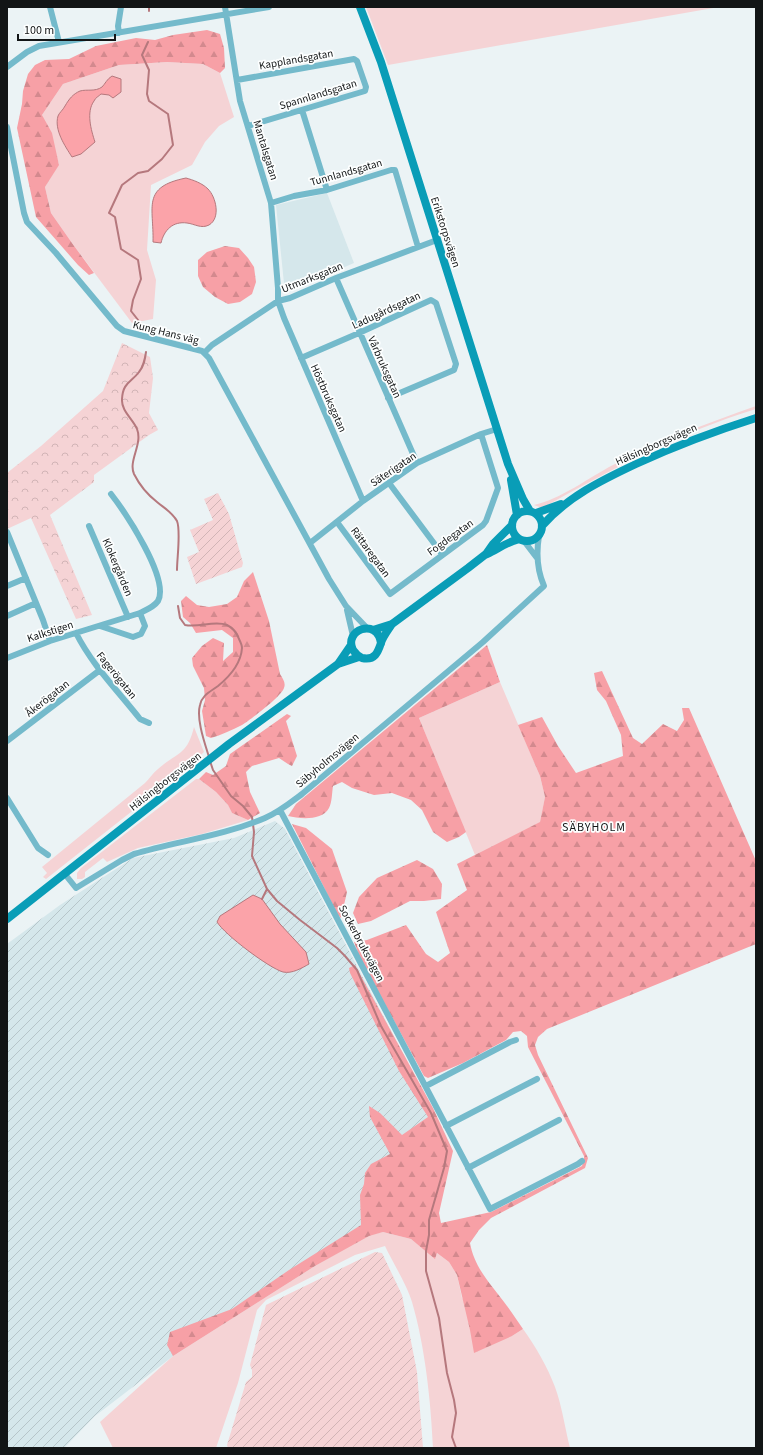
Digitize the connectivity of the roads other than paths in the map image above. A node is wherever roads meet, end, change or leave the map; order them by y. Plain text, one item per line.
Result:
1 (50, 7) edge
2 (121, 7) edge
3 (225, 7) edge
4 (269, 7) edge
5 (360, 7) edge
6 (226, 14) junction
7 (119, 33) junction
8 (59, 42) junction
9 (357, 61) joint
10 (7, 67) edge
11 (237, 80) junction
12 (302, 110) junction
13 (248, 126) junction
14 (7, 127) edge
15 (327, 190) junction
16 (271, 203) junction
17 (437, 240) junction
18 (418, 247) junction
19 (336, 278) junction
20 (278, 301) junction
21 (360, 333) junction
22 (204, 353) junction
23 (301, 358) junction
24 (388, 398) junction
25 (756, 418) edge
26 (497, 429) junction
27 (481, 434) junction
28 (417, 463) junction
29 (508, 464) junction
30 (389, 483) junction
31 (111, 494) dead end
32 (569, 500) junction
33 (363, 501) junction
34 (533, 512) junction
35 (517, 515) junction
36 (337, 522) junction
37 (512, 525) junction
38 (89, 526) dead end
39 (542, 526) junction
40 (7, 532) edge
41 (539, 536) junction
42 (521, 540) junction
43 (310, 543) junction
44 (442, 554) junction
45 (486, 554) junction
46 (536, 558) junction
47 (26, 578) junction
48 (7, 586) edge
49 (390, 594) joint
50 (36, 603) junction
51 (346, 606) junction
52 (140, 613) junction
53 (7, 616) edge
54 (128, 617) junction
55 (392, 624) junction
56 (100, 626) junction
57 (370, 629) junction
58 (76, 633) junction
59 (353, 636) junction
60 (50, 641) junction
61 (381, 643) junction
62 (351, 645) junction
63 (360, 656) junction
64 (7, 658) edge
65 (338, 664) junction
66 (100, 670) junction
67 (149, 723) dead end
68 (7, 742) edge
69 (7, 798) edge
70 (280, 810) junction
71 (48, 855) dead end
72 (64, 873) junction
73 (7, 918) edge
74 (516, 1040) dead end
75 (537, 1079) dead end
76 (426, 1086) junction
77 (559, 1120) dead end
78 (446, 1126) junction
79 (582, 1161) dead end
80 (468, 1168) junction

1 - 8 street
2 - 7 street
3 - 6 street, Mantalsgatan
4 - 6 street
5 - 17 main road, Erikstorpsvägen
6 - 7 street
6 - 11 street, Mantalsgatan
7 - 8 street
8 - 10 street
9 - 11 street, Kapplandsgatan
9 - 12 street, Spannlandsgatan
11 - 13 street, Mantalsgatan
12 - 13 street, Spannlandsgatan
12 - 15 street
13 - 16 street, Mantalsgatan
14 - 22 street, Kung Hans väg
15 - 16 street, Tunnlandsgatan
15 - 18 street, Tunnlandsgatan
16 - 20 street, Mantalsgatan
17 - 18 street, Utmarksgatan
17 - 26 main road, Erikstorpsvägen
18 - 19 street, Utmarksgatan
19 - 20 street, Utmarksgatan
19 - 21 street, Vårbruksgatan
20 - 22 street, Utmarksgatan
20 - 23 street, Höstbruksgatan
21 - 23 street, Ladugårdsgatan
21 - 24 street, Vårbruksgatan
21 - 24 street, Ladugårdsgatan
22 - 43 street, Kung Hans väg
23 - 33 street, Höstbruksgatan
24 - 28 street, Vårbruksgatan
25 - 32 main road, Hälsingborgsvägen
26 - 27 street, Säterigatan
26 - 29 main road, Erikstorpsvägen
27 - 28 street, Säterigatan
27 - 44 street, Fogdegatan
28 - 30 street, Säterigatan
29 - 34 main road, Erikstorpsvägen
29 - 35 main road, Erikstorpsvägen
30 - 33 street, Säterigatan
30 - 44 street
31 - 52 street, Kalkstigen
32 - 34 main road, Hälsingborgsvägen
32 - 39 main road, Hälsingborgsvägen
33 - 36 street, Säterigatan
34 - 35 main road
34 - 39 main road
35 - 37 main road
36 - 43 street, Säterigatan
36 - 49 street, Rättaregatan
37 - 42 main road
37 - 45 main road
38 - 54 street, Klokergården
39 - 41 main road
40 - 47 street
41 - 42 main road
41 - 46 street, Säbyholmsvägen
42 - 45 main road
42 - 46 street, Säbyholmsvägen
43 - 51 street, Kung Hans väg
44 - 49 street, Fogdegatan
45 - 55 main road
46 - 70 street, Säbyholmsvägen
47 - 48 street
47 - 50 street
50 - 53 street
50 - 60 street
51 - 57 street, Kung Hans väg
51 - 59 street, Kung Hans väg
52 - 54 street, Kalkstigen
52 - 56 street
54 - 56 street, Kalkstigen
55 - 57 main road
55 - 61 main road
56 - 58 street, Kalkstigen
57 - 59 main road
57 - 61 main road
58 - 60 street, Kalkstigen
58 - 66 street, Fagerögatan
59 - 62 main road
60 - 64 street, Kalkstigen
61 - 63 main road
62 - 63 main road
62 - 65 main road, Hälsingborgsvägen
63 - 65 main road, Hälsingborgsvägen
65 - 72 main road, Hälsingborgsvägen
66 - 67 street, Fagerögatan
66 - 68 street, Åkerögatan
69 - 71 street
70 - 72 street, Säbyholmsvägen
70 - 76 street, Sockerbruksvägen
72 - 73 main road, Hälsingborgsvägen
74 - 76 street
75 - 78 street
76 - 78 street, Sockerbruksvägen
77 - 80 street
78 - 80 street, Sockerbruksvägen
79 - 80 street, Sockerbruksvägen

